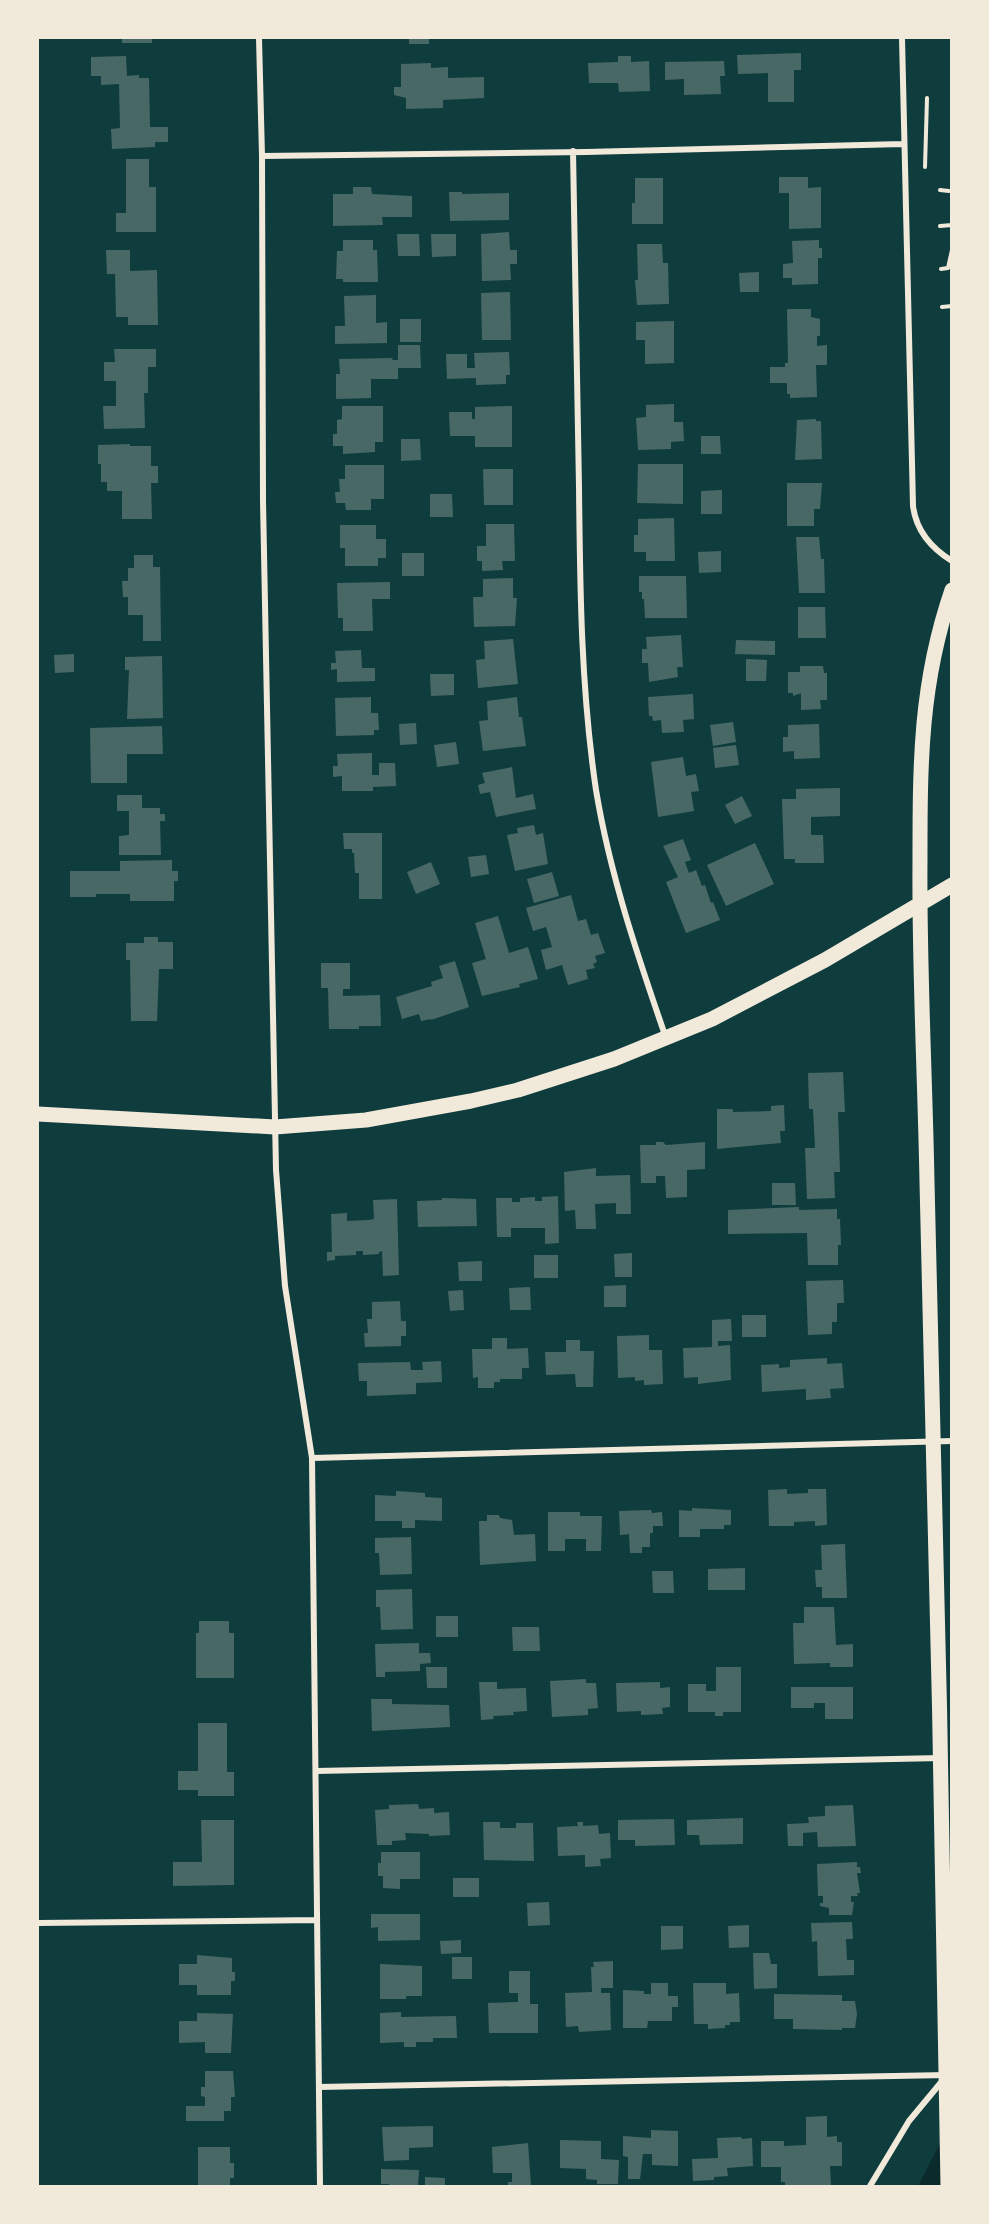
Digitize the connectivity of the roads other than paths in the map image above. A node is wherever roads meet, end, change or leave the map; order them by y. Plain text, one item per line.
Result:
1 (259, 38) edge
2 (902, 38) edge
3 (903, 144) junction
4 (573, 151) junction
5 (262, 156) junction
6 (951, 561) edge
7 (951, 590) edge
8 (951, 885) edge
9 (920, 904) junction
10 (666, 1039) junction
11 (38, 1114) edge
12 (275, 1127) junction
13 (935, 1441) junction
14 (951, 1441) edge
15 (312, 1458) junction
16 (941, 1758) junction
17 (316, 1771) junction
18 (317, 1920) junction
19 (38, 1923) edge
20 (947, 2075) junction
21 (319, 2087) junction
22 (320, 2187) edge
23 (870, 2187) edge
24 (948, 2187) edge

1 - 5 street
2 - 3 street
3 - 4 street
3 - 6 street
4 - 5 street
4 - 10 street
5 - 12 street
7 - 9 main road
8 - 9 main road
9 - 10 main road
9 - 13 main road
10 - 12 main road
11 - 12 main road
12 - 15 street
13 - 14 street
13 - 15 street
13 - 16 main road
15 - 17 street
16 - 17 street
16 - 20 main road
17 - 18 street
18 - 19 street
18 - 21 street
20 - 21 street
20 - 23 street
20 - 24 main road
21 - 22 street

